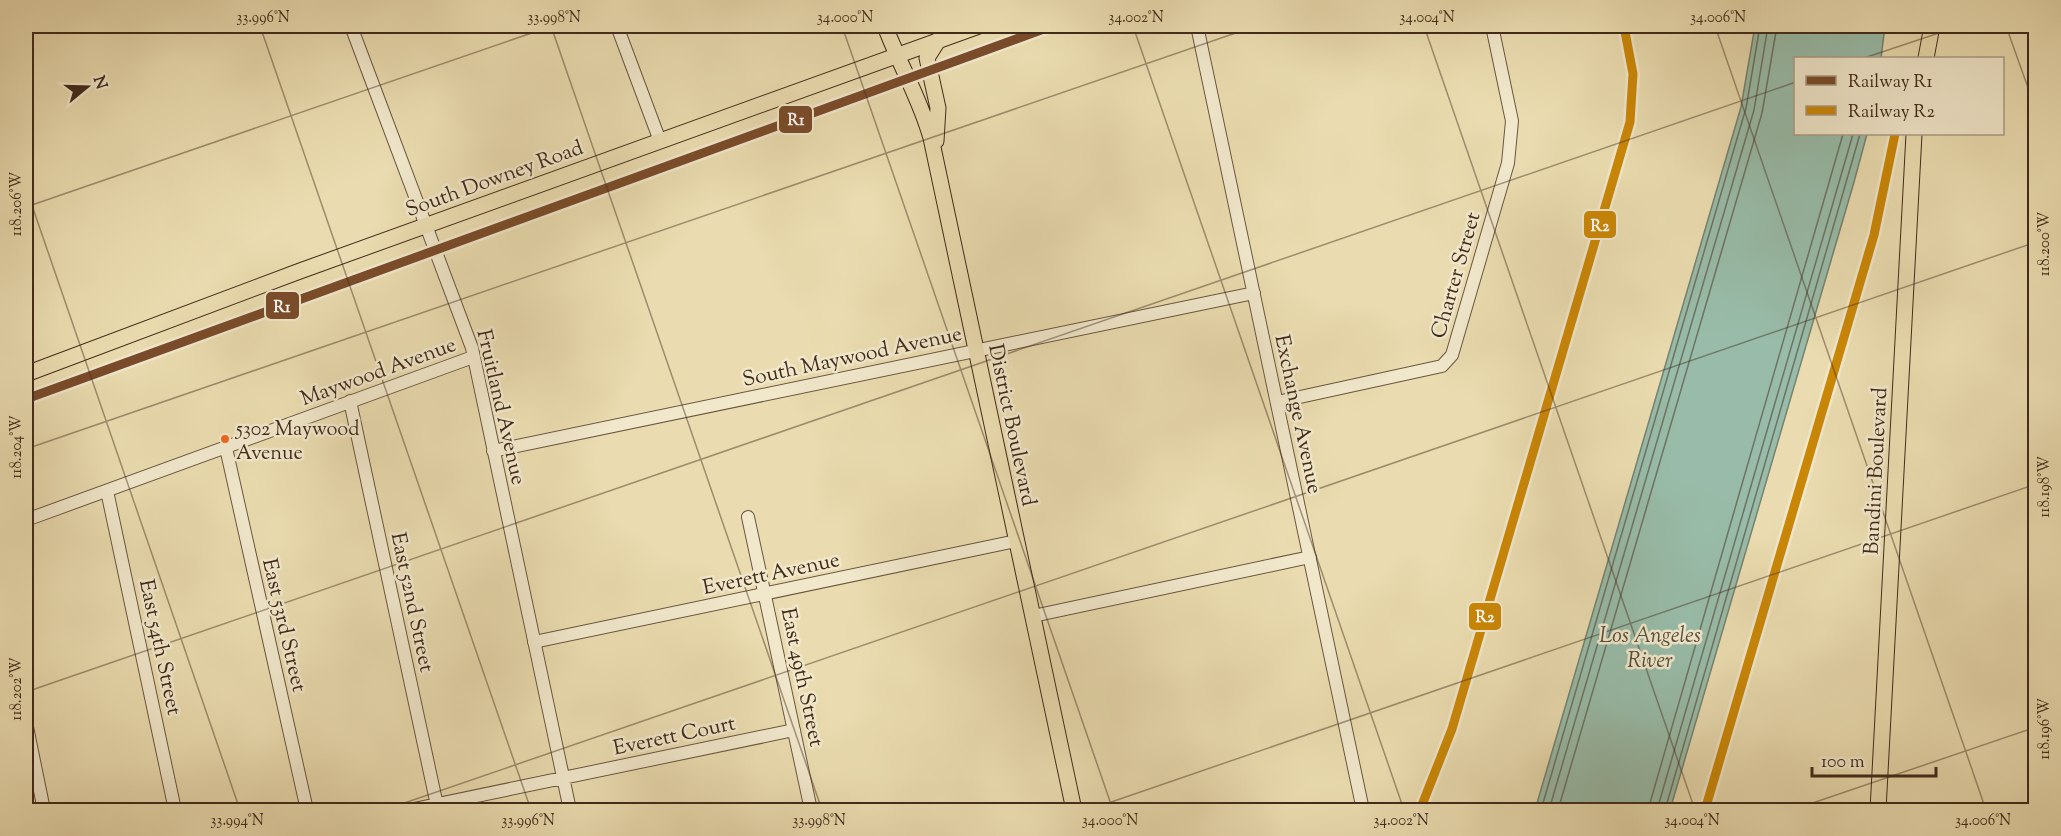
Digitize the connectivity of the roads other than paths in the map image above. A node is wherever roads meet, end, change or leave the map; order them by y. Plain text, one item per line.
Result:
1 (351, 26) edge
2 (617, 26) edge
3 (885, 26) edge
4 (979, 26) edge
5 (1197, 26) edge
6 (1491, 26) edge
7 (1932, 26) edge
8 (939, 39) junction
9 (895, 54) junction
10 (1926, 57) edge
11 (1914, 135) edge
12 (660, 141) junction
13 (934, 150) junction
14 (427, 226) junction
15 (1254, 293) junction
16 (976, 351) junction
17 (474, 357) junction
18 (26, 374) edge
19 (350, 401) junction
20 (1277, 402) junction
21 (226, 447) junction
22 (494, 451) junction
23 (106, 491) junction
24 (748, 517) dead end
25 (26, 520) edge
26 (1016, 541) junction
27 (1310, 557) junction
28 (765, 595) junction
29 (1033, 616) junction
30 (534, 642) junction
31 (26, 722) edge
32 (794, 730) junction
33 (563, 779) junction
34 (437, 808) edge
35 (44, 810) edge
36 (175, 810) edge
37 (307, 810) edge
38 (409, 810) edge
39 (570, 810) edge
40 (811, 810) edge
41 (1074, 810) edge
42 (1364, 810) edge
43 (1878, 810) edge

1 - 14 street, Fruitland Avenue
2 - 12 street
3 - 9 main road, District Boulevard
4 - 8 main road, South Downey Road
5 - 15 street, Exchange Avenue
6 - 20 street, Charter Street
7 - 10 main road
8 - 9 main road, South Downey Road
8 - 13 main road
9 - 12 main road, South Downey Road
9 - 13 main road, District Boulevard
11 - 43 main road, Bandini Boulevard
12 - 14 main road, South Downey Road
13 - 16 main road, District Boulevard
14 - 17 street, Fruitland Avenue
14 - 18 main road, South Downey Road
15 - 16 street, South Maywood Avenue
15 - 20 street, Exchange Avenue
16 - 22 street, South Maywood Avenue
16 - 26 main road, District Boulevard
17 - 19 street, Maywood Avenue
17 - 22 street, Fruitland Avenue
19 - 21 street, Maywood Avenue
19 - 34 street, East 52nd Street
20 - 27 street, Exchange Avenue
21 - 23 street, Maywood Avenue
21 - 37 street, East 53rd Street
22 - 30 street, Fruitland Avenue
23 - 25 street, Maywood Avenue
23 - 36 street, East 54th Street
24 - 28 street, East 49th Street
26 - 28 street, Everett Avenue
26 - 29 main road, District Boulevard
27 - 29 street
27 - 42 street, Exchange Avenue
28 - 30 street, Everett Avenue
28 - 32 street, East 49th Street
29 - 41 main road, District Boulevard
30 - 33 street, Fruitland Avenue
31 - 35 street
32 - 33 street, Everett Court
32 - 40 street, East 49th Street
33 - 34 street
33 - 39 street, Fruitland Avenue
34 - 38 street

